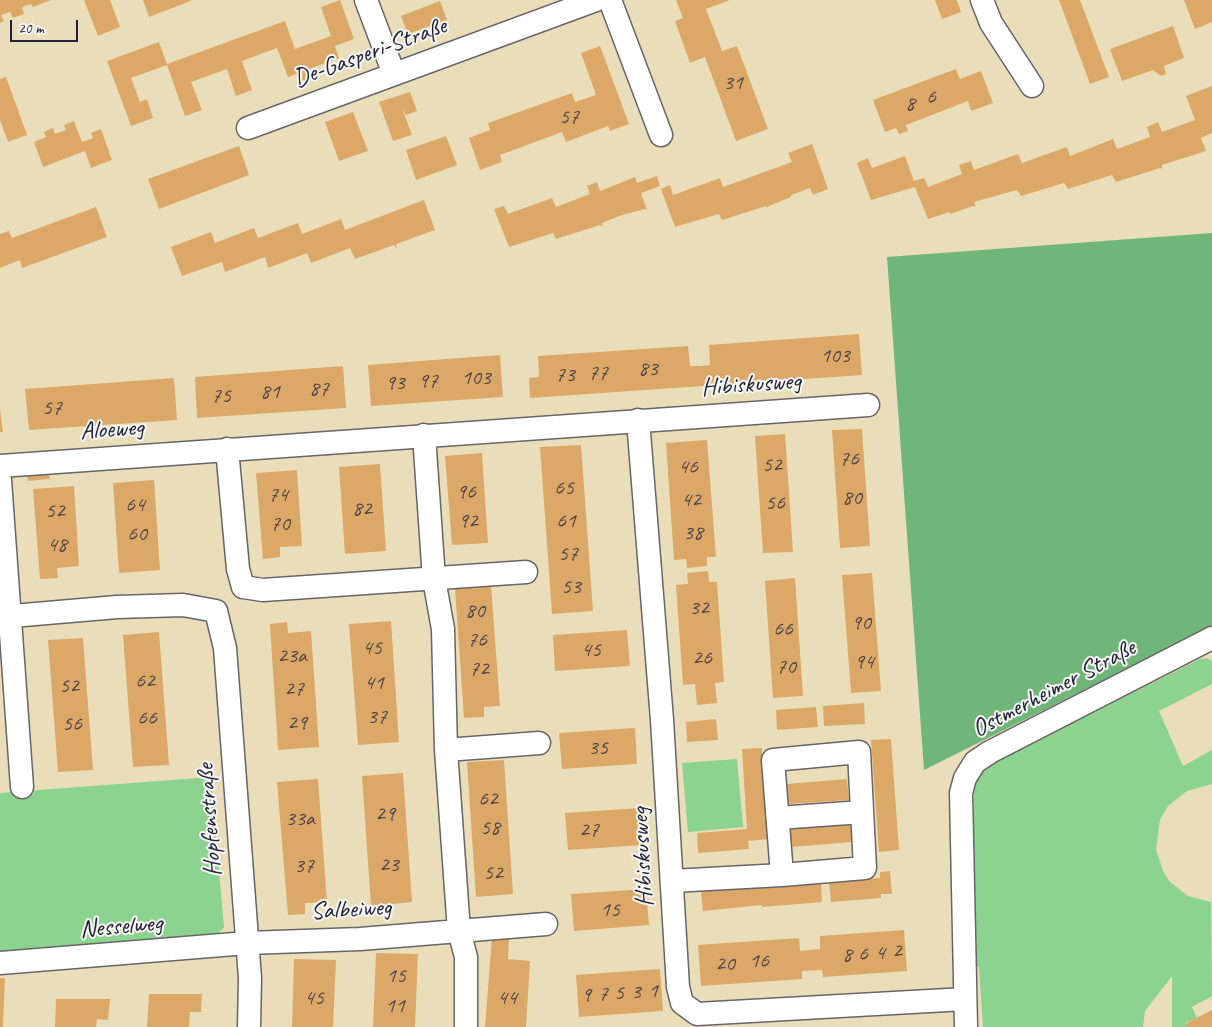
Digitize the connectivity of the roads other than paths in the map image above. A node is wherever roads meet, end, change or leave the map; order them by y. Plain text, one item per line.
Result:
1 (366, 0) edge
2 (596, 0) edge
3 (610, 0) edge
4 (982, 0) edge
5 (394, 74) junction
6 (1032, 86) dead end
7 (248, 128) dead end
8 (660, 135) dead end
9 (868, 405) dead end
10 (638, 420) junction
11 (524, 428) joint
12 (424, 435) junction
13 (227, 449) junction
14 (0, 466) edge
15 (0, 480) edge
16 (526, 572) dead end
17 (434, 579) junction
18 (243, 587) junction
19 (216, 611) junction
20 (5, 617) edge
21 (1212, 638) edge
22 (539, 743) dead end
23 (446, 750) junction
24 (22, 787) dead end
25 (862, 812) junction
26 (778, 818) junction
27 (782, 875) junction
28 (672, 882) junction
29 (546, 924) dead end
30 (459, 930) junction
31 (247, 943) junction
32 (0, 963) edge
33 (965, 999) junction
34 (249, 1027) edge
35 (466, 1027) edge
36 (966, 1027) edge

1 - 5 street
2 - 5 street, De-Gasperi-Straße
3 - 8 street
4 - 6 street
5 - 7 street, De-Gasperi-Straße
9 - 10 street, Hibiskusweg
10 - 11 street, Hibiskusweg
10 - 28 street, Hibiskusweg
11 - 12 street, Aloeweg
12 - 13 street, Aloeweg
12 - 17 street
13 - 14 street, Aloeweg
13 - 18 street
15 - 20 street
16 - 17 street
17 - 18 street
17 - 23 street
18 - 19 street
19 - 20 street
19 - 31 street, Hopfenstraße
20 - 24 street
21 - 33 street, Ostmerheimer Straße
22 - 23 street
23 - 30 street
25 - 26 street
25 - 26 street
25 - 27 street
26 - 27 street
27 - 28 street
28 - 33 street, Hibiskusweg
29 - 30 street, Salbeiweg
30 - 31 street, Salbeiweg
30 - 35 street
31 - 32 street, Nesselweg
31 - 34 street, Hopfenstraße
33 - 36 street, Ostmerheimer Straße

